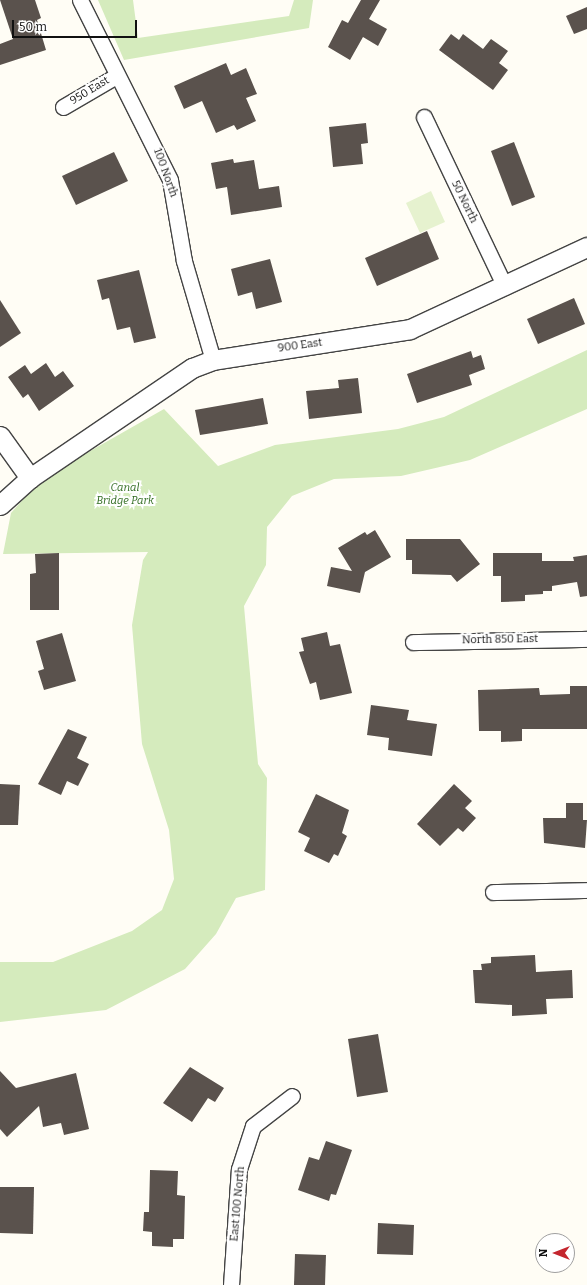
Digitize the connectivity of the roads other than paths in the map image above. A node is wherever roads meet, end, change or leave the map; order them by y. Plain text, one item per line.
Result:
1 (80, 0) edge
2 (116, 76) junction
3 (63, 107) dead end
4 (424, 117) dead end
5 (587, 247) edge
6 (505, 287) junction
7 (213, 360) junction
8 (0, 436) edge
9 (30, 478) junction
10 (0, 505) edge
11 (587, 639) edge
12 (413, 642) dead end
13 (587, 890) edge
14 (493, 892) dead end
15 (292, 1096) dead end
16 (231, 1285) edge

1 - 2 street, 100 North
2 - 3 street, 950 East
2 - 7 street, 100 North
4 - 6 street, 50 North
5 - 6 street, 900 East
6 - 7 street, 900 East
7 - 9 street, 900 East
8 - 9 street
9 - 10 street, 900 East
11 - 12 street, North 850 East
13 - 14 street
15 - 16 street, East 100 North

